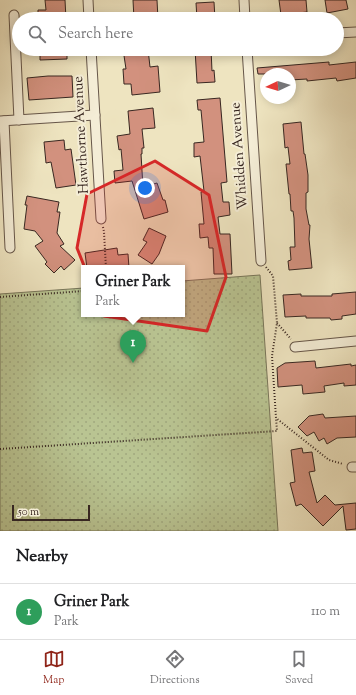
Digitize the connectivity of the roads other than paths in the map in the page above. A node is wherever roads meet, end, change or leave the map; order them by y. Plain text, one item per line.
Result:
1 (88, 0) edge
2 (244, 0) edge
3 (89, 12) edge
4 (245, 12) edge
5 (356, 32) edge
6 (344, 33) edge
7 (16, 56) edge
8 (91, 56) edge
9 (247, 56) edge
10 (95, 116) junction
11 (19, 120) junction
12 (2, 121) edge
13 (101, 219) road end
14 (10, 248) dead end
15 (261, 261) road end
16 (356, 342) edge
17 (296, 347) road end

1 - 3 street
2 - 4 street
5 - 6 street
7 - 11 street
8 - 10 street, Hawthorne Avenue
9 - 15 street, Whidden Avenue
10 - 11 street
10 - 13 street, Hawthorne Avenue
11 - 12 street
12 - 14 street
16 - 17 street

